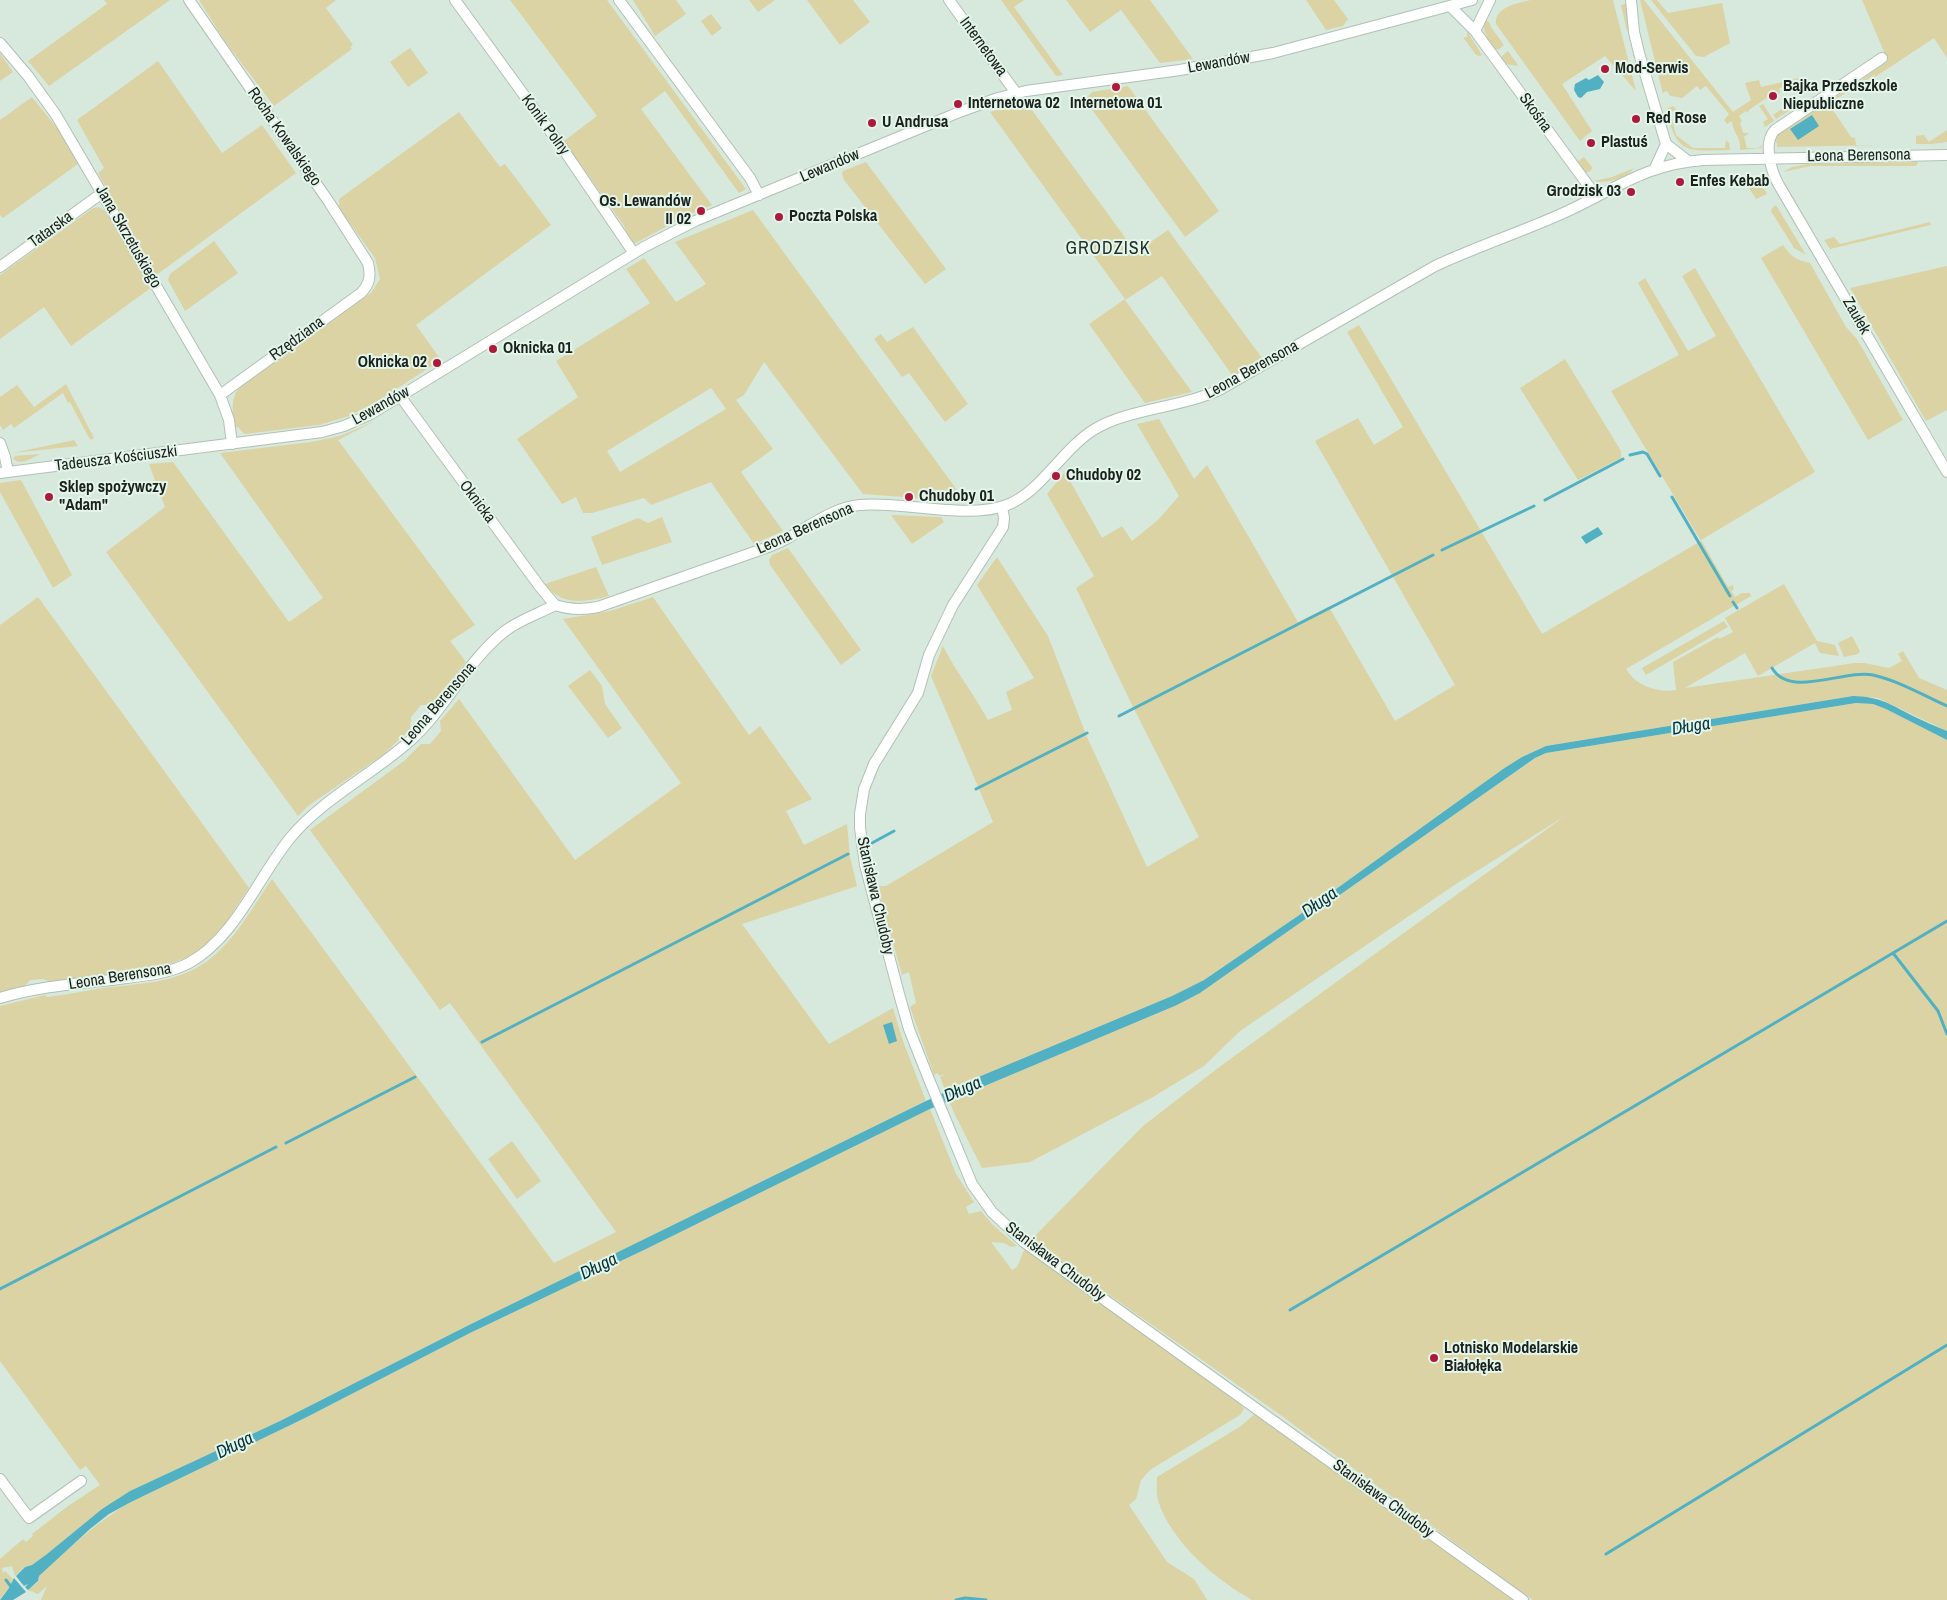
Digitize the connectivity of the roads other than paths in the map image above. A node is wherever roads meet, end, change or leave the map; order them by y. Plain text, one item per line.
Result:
1 (189, 0) edge
2 (455, 0) edge
3 (619, 0) edge
4 (949, 0) edge
5 (1472, 0) edge
6 (1490, 0) edge
7 (1631, 0) edge
8 (1450, 6) junction
9 (1475, 31) junction
10 (0, 43) edge
11 (1882, 58) dead end
12 (1016, 94) junction
13 (1666, 144) junction
14 (1947, 155) edge
15 (1770, 158) junction
16 (1688, 161) junction
17 (1655, 168) junction
18 (102, 193) junction
19 (759, 195) junction
20 (1596, 196) junction
21 (633, 252) junction
22 (0, 267) edge
23 (370, 279) joint
24 (220, 395) junction
25 (400, 396) junction
26 (0, 443) edge
27 (232, 444) junction
28 (1947, 472) edge
29 (4, 473) edge
30 (1002, 507) junction
31 (555, 605) junction
32 (0, 998) edge
33 (0, 1480) edge
34 (81, 1481) dead end
35 (1523, 1600) edge

1 - 23 street, Rocha Kowalskiego
2 - 21 street, Konik Polny
3 - 19 street
4 - 12 street, Internetowa
5 - 8 street, Lewandów
6 - 9 street
7 - 13 street
8 - 9 street, Skośna
8 - 12 street, Lewandów
9 - 20 street, Skośna
10 - 18 street, Jana Skrzetuskiego
11 - 15 street
12 - 19 street, Lewandów
13 - 16 street
13 - 17 street
14 - 15 street, Leona Berensona
15 - 16 street, Leona Berensona
15 - 28 street, Zaułek
16 - 17 street, Leona Berensona
17 - 20 street, Leona Berensona
18 - 22 street, Tatarska
18 - 24 street, Jana Skrzetuskiego
19 - 21 street, Lewandów
20 - 30 street, Leona Berensona
21 - 25 street, Lewandów
23 - 24 street, Rzędziana
24 - 27 street, Jana Skrzetuskiego
25 - 27 street, Lewandów
25 - 31 street, Oknicka
26 - 29 street
27 - 29 street, Tadeusza Kościuszki
30 - 31 street, Leona Berensona
30 - 35 street, Stanisława Chudoby
31 - 32 street, Leona Berensona
33 - 34 street

